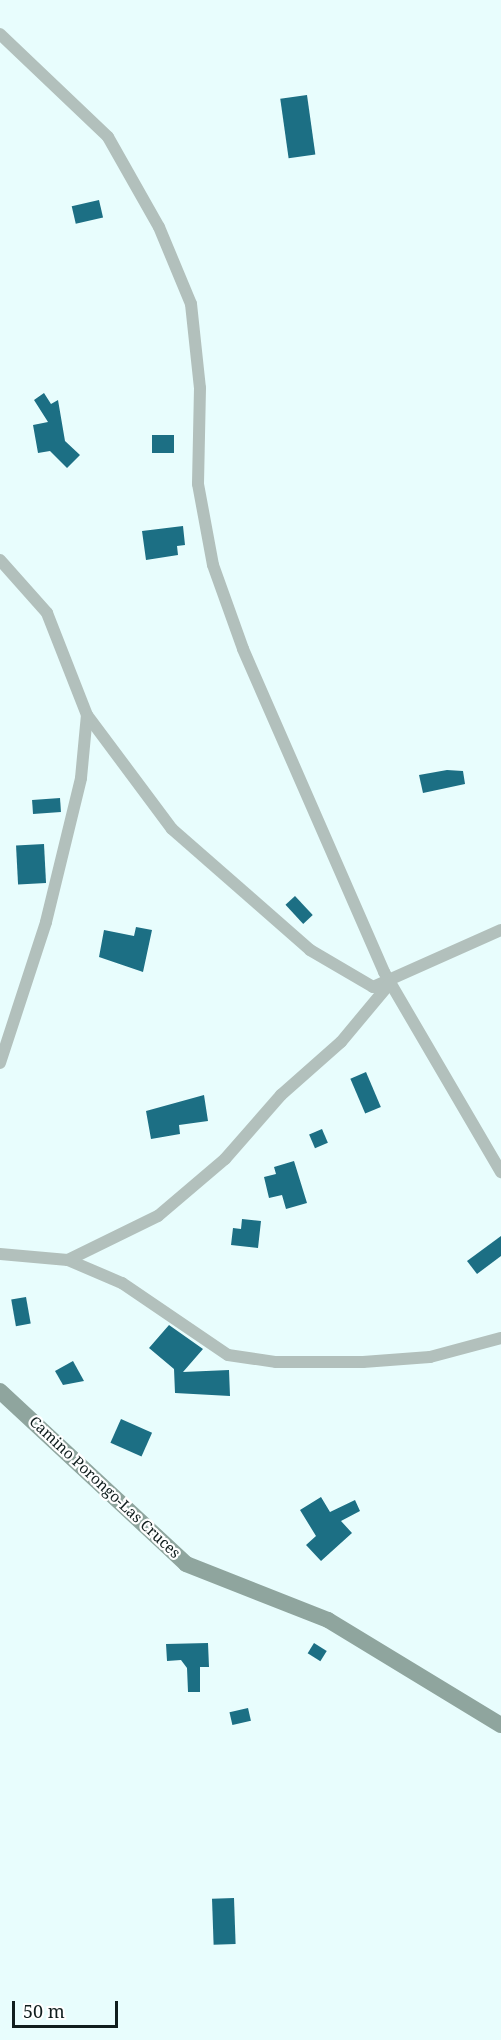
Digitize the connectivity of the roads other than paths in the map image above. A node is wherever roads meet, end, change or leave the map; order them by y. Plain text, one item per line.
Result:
1 (0, 34) edge
2 (0, 560) edge
3 (87, 715) junction
4 (501, 930) edge
5 (391, 982) junction
6 (0, 1063) edge
7 (501, 1172) edge
8 (0, 1254) edge
9 (68, 1260) junction
10 (501, 1338) edge
11 (0, 1391) edge
12 (501, 1725) edge

1 - 5 street
2 - 3 street
3 - 5 street
3 - 6 street
4 - 5 street
5 - 7 street
5 - 9 street
8 - 9 street
9 - 10 street
11 - 12 main road, Camino Porongo-Las Cruces

